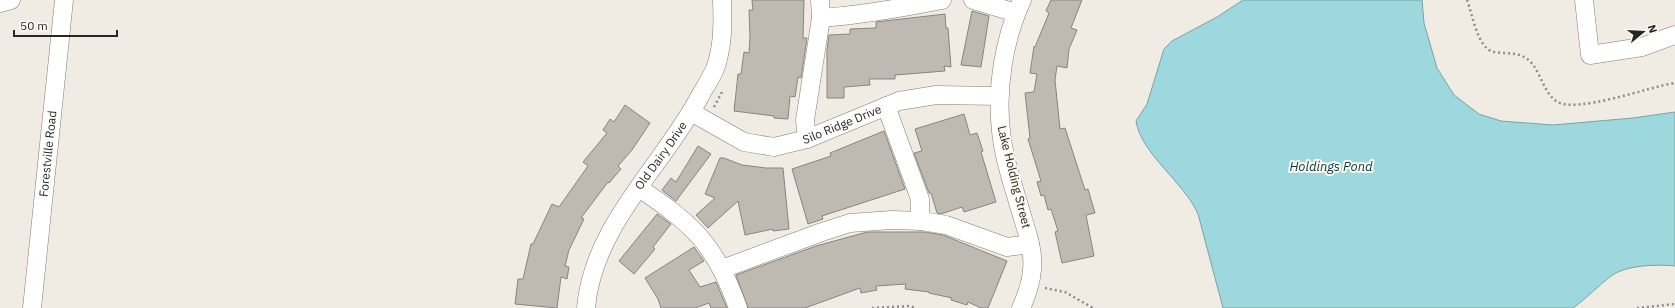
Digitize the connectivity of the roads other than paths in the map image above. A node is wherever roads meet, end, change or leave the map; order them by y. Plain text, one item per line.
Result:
1 (11, 0) edge
2 (64, 0) edge
3 (722, 0) edge
4 (942, 0) edge
5 (974, 0) edge
6 (1584, 0) edge
7 (0, 3) edge
8 (1019, 6) edge
9 (820, 9) edge
10 (1675, 35) edge
11 (999, 96) junction
12 (886, 106) junction
13 (692, 112) junction
14 (807, 139) junction
15 (639, 188) junction
16 (920, 221) junction
17 (1030, 244) junction
18 (722, 269) junction
19 (32, 308) edge
20 (586, 308) edge
21 (738, 308) edge
22 (1021, 308) edge

1 - 7 street
2 - 19 street, Forestville Road
3 - 13 street, Old Dairy Drive
4 - 9 street
5 - 8 street
6 - 10 street
8 - 11 street, Lake Holding Street
9 - 14 street
11 - 12 street, Silo Ridge Drive
11 - 17 street, Lake Holding Street
12 - 14 street, Silo Ridge Drive
12 - 16 street
13 - 14 street, Silo Ridge Drive
13 - 15 street, Old Dairy Drive
15 - 18 street
15 - 20 street, Old Dairy Drive
16 - 17 street
16 - 18 street
17 - 22 street, Lake Holding Street
18 - 21 street

